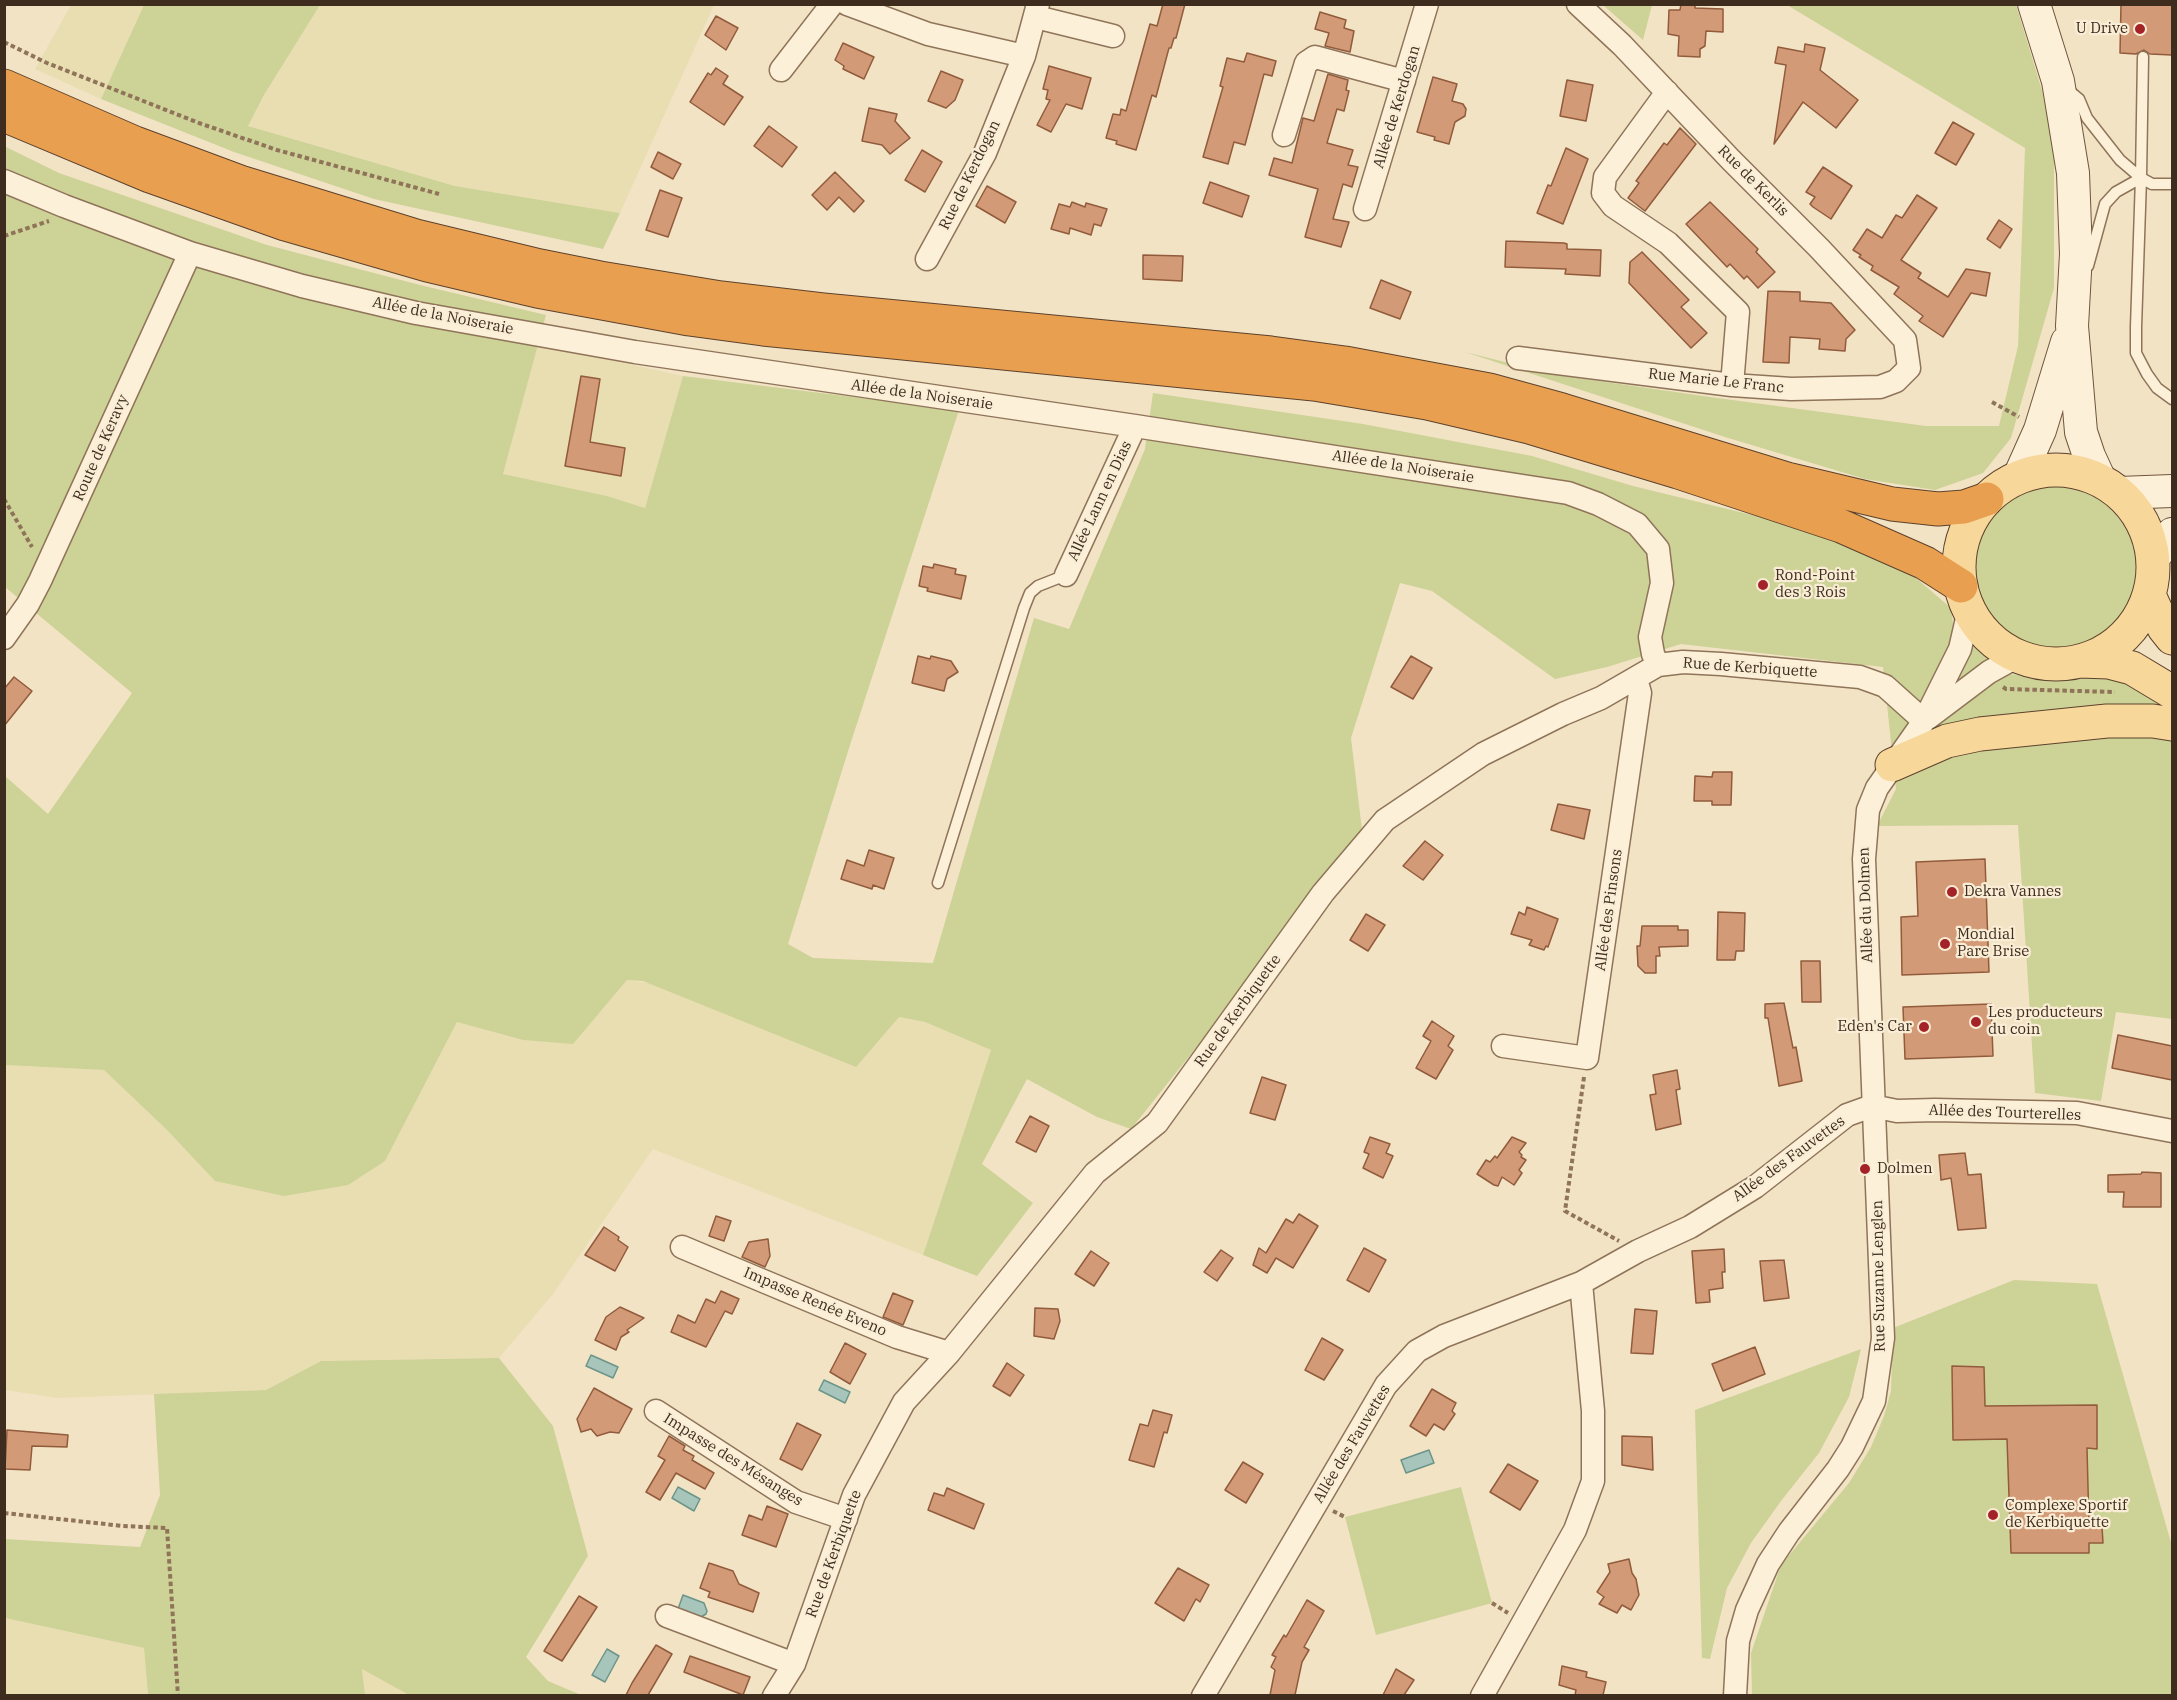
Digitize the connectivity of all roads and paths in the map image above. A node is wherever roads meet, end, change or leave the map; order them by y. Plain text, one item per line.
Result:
1 (832, 4) edge
2 (847, 4) edge
3 (1427, 4) edge
4 (1578, 4) edge
5 (2034, 4) edge
6 (1037, 11) edge
7 (1113, 36) dead end
8 (4, 42) edge
9 (1024, 56) junction
10 (2143, 57) dead end
11 (781, 70) dead end
12 (1404, 81) junction
13 (2058, 81) junction
14 (4, 86) edge
15 (1667, 92) junction
16 (4, 115) edge
17 (1284, 135) dead end
18 (2141, 178) junction
19 (4, 181) edge
20 (2172, 184) edge
21 (439, 194) dead end
22 (72, 208) junction
23 (1365, 209) dead end
24 (4, 236) edge
25 (190, 253) junction
26 (927, 259) dead end
27 (2072, 316) junction
28 (1518, 358) dead end
29 (1909, 368) joint
30 (1732, 385) junction
31 (2172, 399) edge
32 (1992, 402) dead end
33 (1135, 426) junction
34 (2040, 430) junction
35 (2019, 477) junction
36 (2110, 486) junction
37 (2172, 491) edge
38 (4, 499) edge
39 (1987, 499) junction
40 (2163, 546) edge
41 (1066, 575) joint
42 (40, 581) junction
43 (2149, 595) junction
44 (1965, 598) junction
45 (4, 638) edge
46 (2172, 638) edge
47 (2018, 656) junction
48 (2080, 661) junction
49 (1658, 665) junction
50 (1636, 679) junction
51 (2172, 692) edge
52 (1924, 721) junction
53 (2172, 724) edge
54 (1892, 765) junction
55 (938, 883) dead end
56 (1503, 1046) dead end
57 (1587, 1058) junction
58 (1872, 1106) junction
59 (2172, 1131) edge
60 (682, 1247) dead end
61 (1638, 1251) junction
62 (1581, 1283) junction
63 (950, 1353) junction
64 (656, 1411) dead end
65 (4, 1513) edge
66 (846, 1519) junction
67 (667, 1616) dead end
68 (794, 1664) junction
69 (178, 1695) edge
70 (774, 1695) edge
71 (1203, 1695) edge
72 (1482, 1695) edge
73 (1736, 1695) edge

1 - 11 street
2 - 9 street
3 - 12 street, Allée de Kerdogan
4 - 15 street, Rue de Kerlis
5 - 13 main road
6 - 7 street
6 - 9 street, Rue de Kerdogan
8 - 21 path
9 - 26 street, Rue de Kerdogan
10 - 18 lane
12 - 17 street
12 - 23 street, Allée de Kerdogan
13 - 18 lane
13 - 27 main road
14 - 39 highway
15 - 29 street, Rue de Kerlis
15 - 30 street
16 - 44 highway
18 - 20 lane
18 - 27 lane
18 - 31 lane
19 - 22 street, Allée de la Noiseraie
22 - 24 path
22 - 25 street, Allée de la Noiseraie
25 - 33 street, Allée de la Noiseraie
25 - 42 street, Route de Keravy
27 - 34 main road
27 - 36 main road
28 - 30 street, Rue Marie Le Franc
29 - 30 street, Rue Marie Le Franc
32 - 34 path
33 - 41 street, Allée Lann en Dias
33 - 49 street, Allée de la Noiseraie
34 - 35 main road
35 - 36 main road
35 - 39 main road
36 - 37 main road
36 - 40 main road
38 - 42 path
39 - 44 main road
40 - 43 main road
41 - 55 lane
42 - 45 street, Route de Keravy
43 - 46 main road
43 - 48 main road
44 - 47 main road
44 - 52 street, Allée du Dolmen
47 - 48 main road
47 - 52 street, Allée du Dolmen
48 - 51 main road
49 - 50 street, Rue de Kerbiquette
49 - 52 street, Rue de Kerbiquette
50 - 57 street, Allée des Pinsons
50 - 63 street, Rue de Kerbiquette
52 - 54 street, Allée du Dolmen
53 - 54 main road
54 - 58 street, Allée du Dolmen
56 - 57 street
57 - 61 path
58 - 59 street, Allée des Tourterelles
58 - 61 street, Allée des Fauvettes
58 - 73 street, Rue Suzanne Lenglen
60 - 63 street, Impasse Renée Eveno
61 - 62 street, Allée des Fauvettes
62 - 71 street, Allée des Fauvettes
62 - 72 street
63 - 66 street, Rue de Kerbiquette
64 - 66 street, Impasse des Mésanges
65 - 69 path
66 - 68 street, Rue de Kerbiquette
67 - 68 street
68 - 70 street, Rue de Kerbiquette

